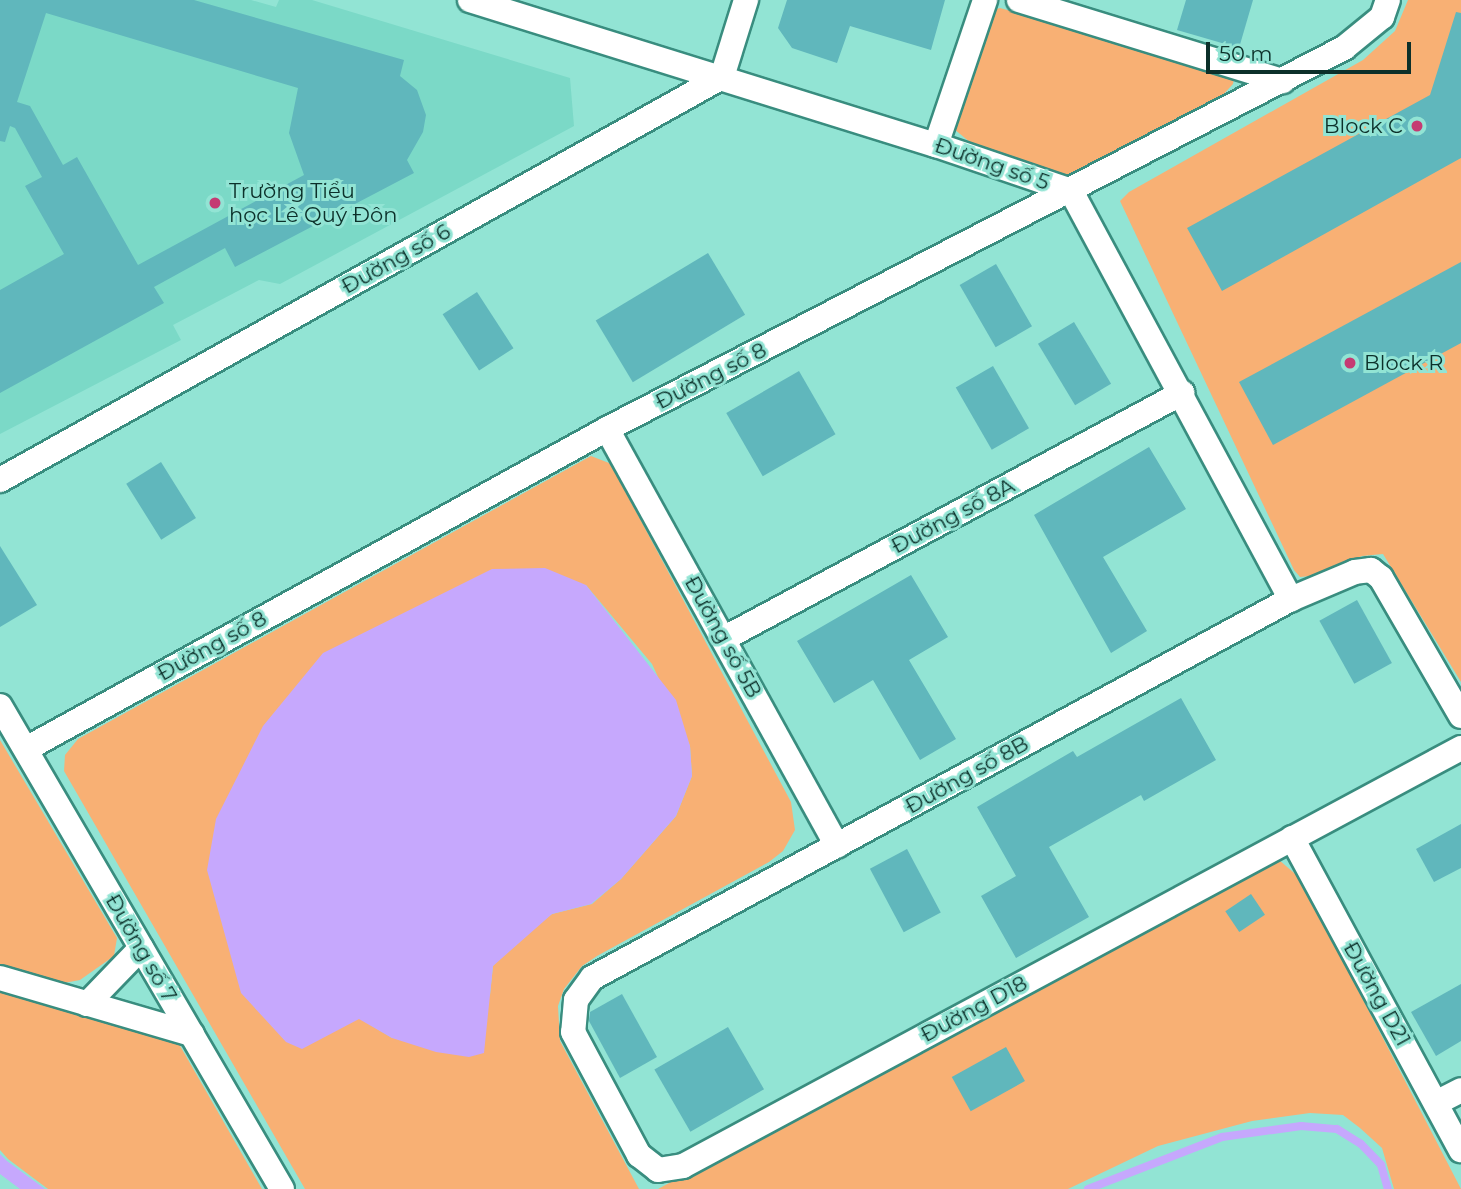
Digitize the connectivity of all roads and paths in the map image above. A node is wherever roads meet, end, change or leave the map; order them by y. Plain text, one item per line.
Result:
1 (470, 0) edge
2 (746, 0) edge
3 (985, 0) edge
4 (1019, 0) edge
5 (1388, 0) edge
6 (507, 6) edge
7 (722, 77) junction
8 (1283, 81) junction
9 (936, 145) junction
10 (1071, 191) junction
11 (1182, 393) junction
12 (607, 429) junction
13 (0, 480) edge
14 (1291, 599) junction
15 (725, 638) junction
16 (0, 706) edge
17 (1461, 716) edge
18 (1461, 748) edge
19 (26, 749) junction
20 (1292, 838) junction
21 (837, 846) junction
22 (141, 948) junction
23 (0, 978) edge
24 (576, 1000) joint
25 (87, 1004) junction
26 (192, 1034) junction
27 (1461, 1090) edge
28 (1436, 1103) junction
29 (1461, 1150) edge
30 (282, 1189) edge

1 - 6 street, Đường số 5
2 - 7 street
3 - 9 street
4 - 8 street
5 - 8 street, Đường số 8
6 - 7 street, Đường số 5
7 - 9 street, Đường số 5
7 - 13 street, Đường số 6
8 - 10 street, Đường số 8
9 - 10 street, Đường số 5
10 - 11 street, Đường số 5
10 - 12 street, Đường số 8
11 - 14 street, Đường số 5
11 - 15 street, Đường số 8A
12 - 15 street, Đường số 5B
12 - 19 street, Đường số 8
14 - 17 street, Đường số 8B
14 - 21 street, Đường số 8B
15 - 21 street, Đường số 5B
16 - 19 street, Đường số 7
18 - 20 street, Đường D18
19 - 22 street, Đường số 7
20 - 24 street, Đường D18
20 - 28 street, Đường D21
21 - 24 street, Đường số 8B
22 - 25 street
22 - 26 street, Đường số 7
23 - 25 street
25 - 26 street
26 - 30 street, Đường số 7
27 - 28 street
28 - 29 street, Đường D21

